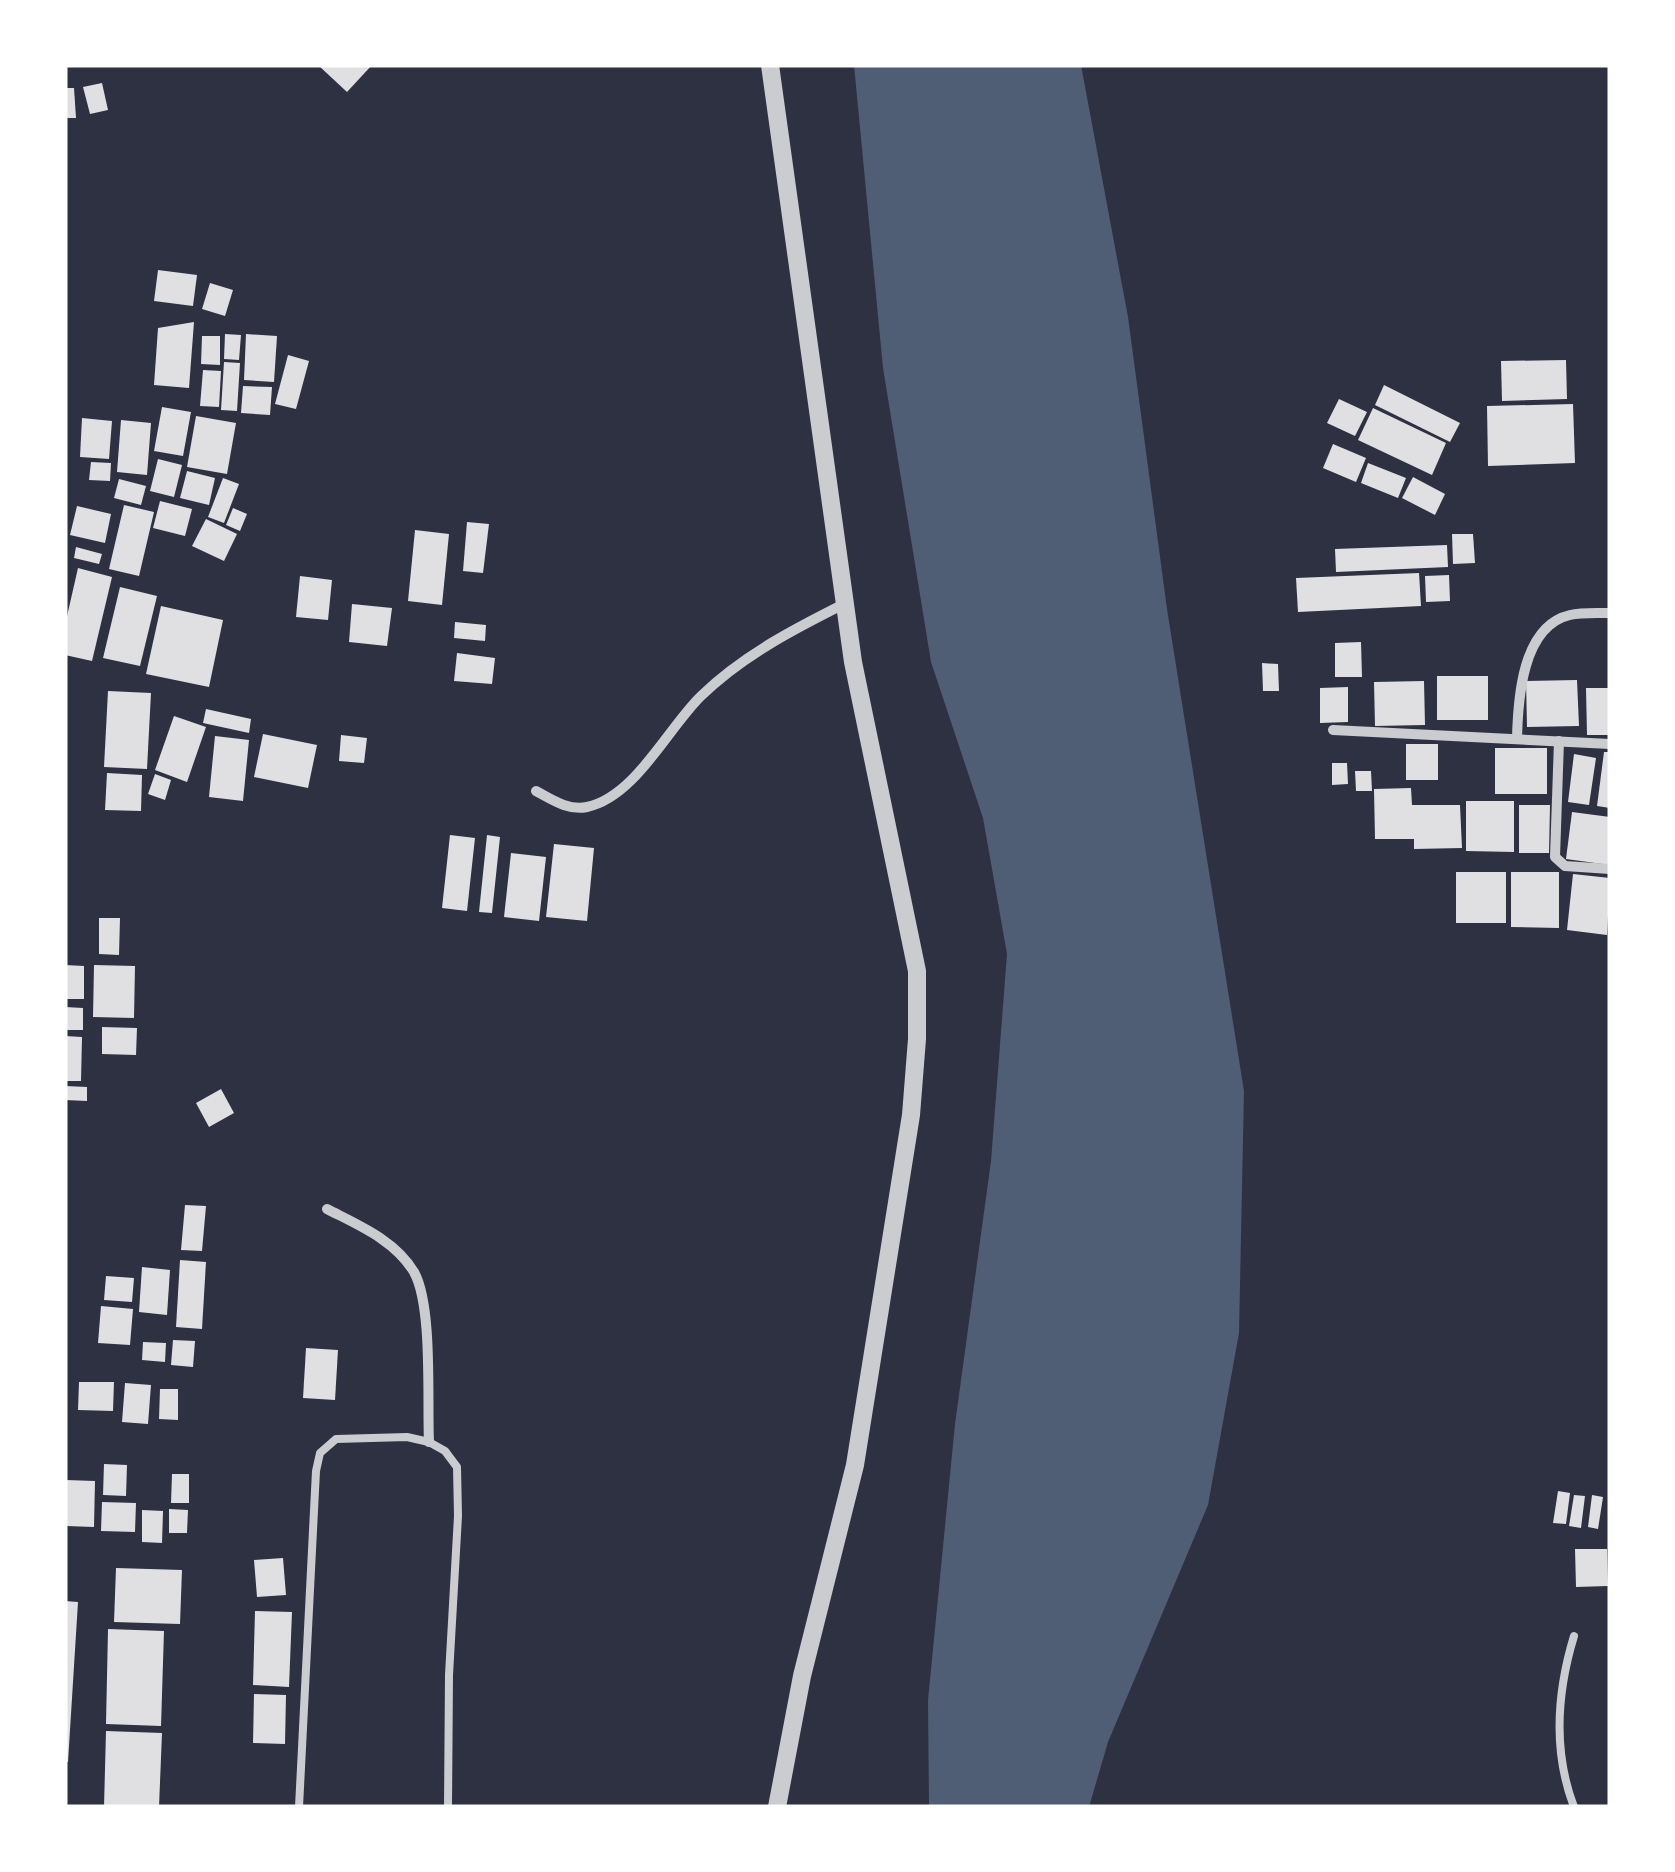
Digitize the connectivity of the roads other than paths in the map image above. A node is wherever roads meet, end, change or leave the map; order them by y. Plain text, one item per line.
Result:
1 (770, 65) edge
2 (844, 604) junction
3 (1610, 613) edge
4 (1333, 730) dead end
5 (1517, 738) junction
6 (1559, 741) junction
7 (1610, 744) edge
8 (536, 792) dead end
9 (1610, 870) edge
10 (327, 1209) dead end
11 (429, 1442) junction
12 (1574, 1636) dead end
13 (299, 1807) edge
14 (448, 1807) edge
15 (777, 1807) edge
16 (1574, 1807) edge

1 - 2 street
2 - 8 street
2 - 15 street
3 - 5 street
4 - 5 street
5 - 6 street
6 - 7 street
6 - 9 street
10 - 11 street
11 - 13 lane
11 - 14 lane
12 - 16 lane

